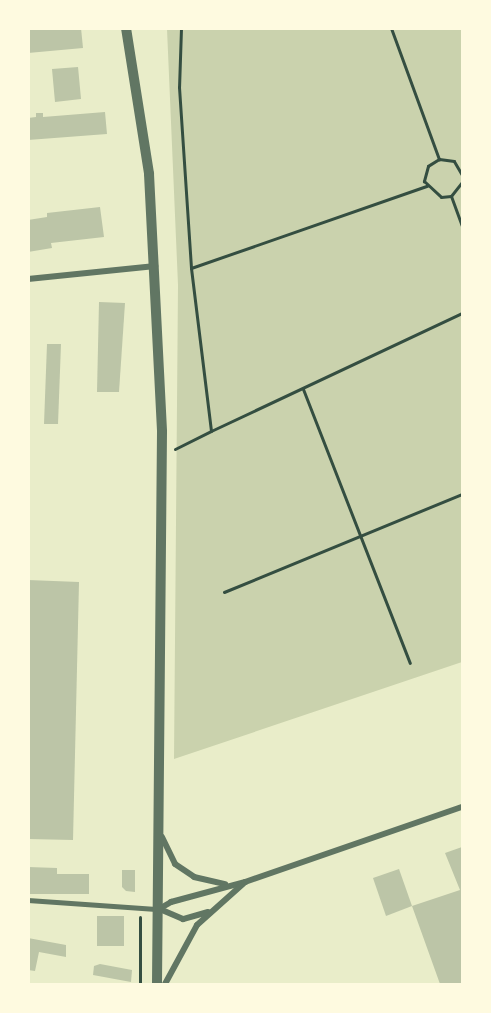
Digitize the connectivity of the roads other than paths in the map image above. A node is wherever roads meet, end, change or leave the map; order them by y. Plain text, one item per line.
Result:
1 (126, 28) edge
2 (155, 266) junction
3 (28, 279) edge
4 (462, 807) edge
5 (157, 813) junction
6 (246, 882) junction
7 (229, 885) junction
8 (28, 900) edge
9 (159, 909) junction
10 (208, 912) junction
11 (157, 984) edge
12 (165, 984) edge

1 - 2 street
2 - 3 street
2 - 5 street
4 - 6 street
5 - 7 street
5 - 9 street
6 - 7 street
6 - 10 street
7 - 9 street
8 - 9 lane
9 - 10 street
9 - 11 street
10 - 12 street

